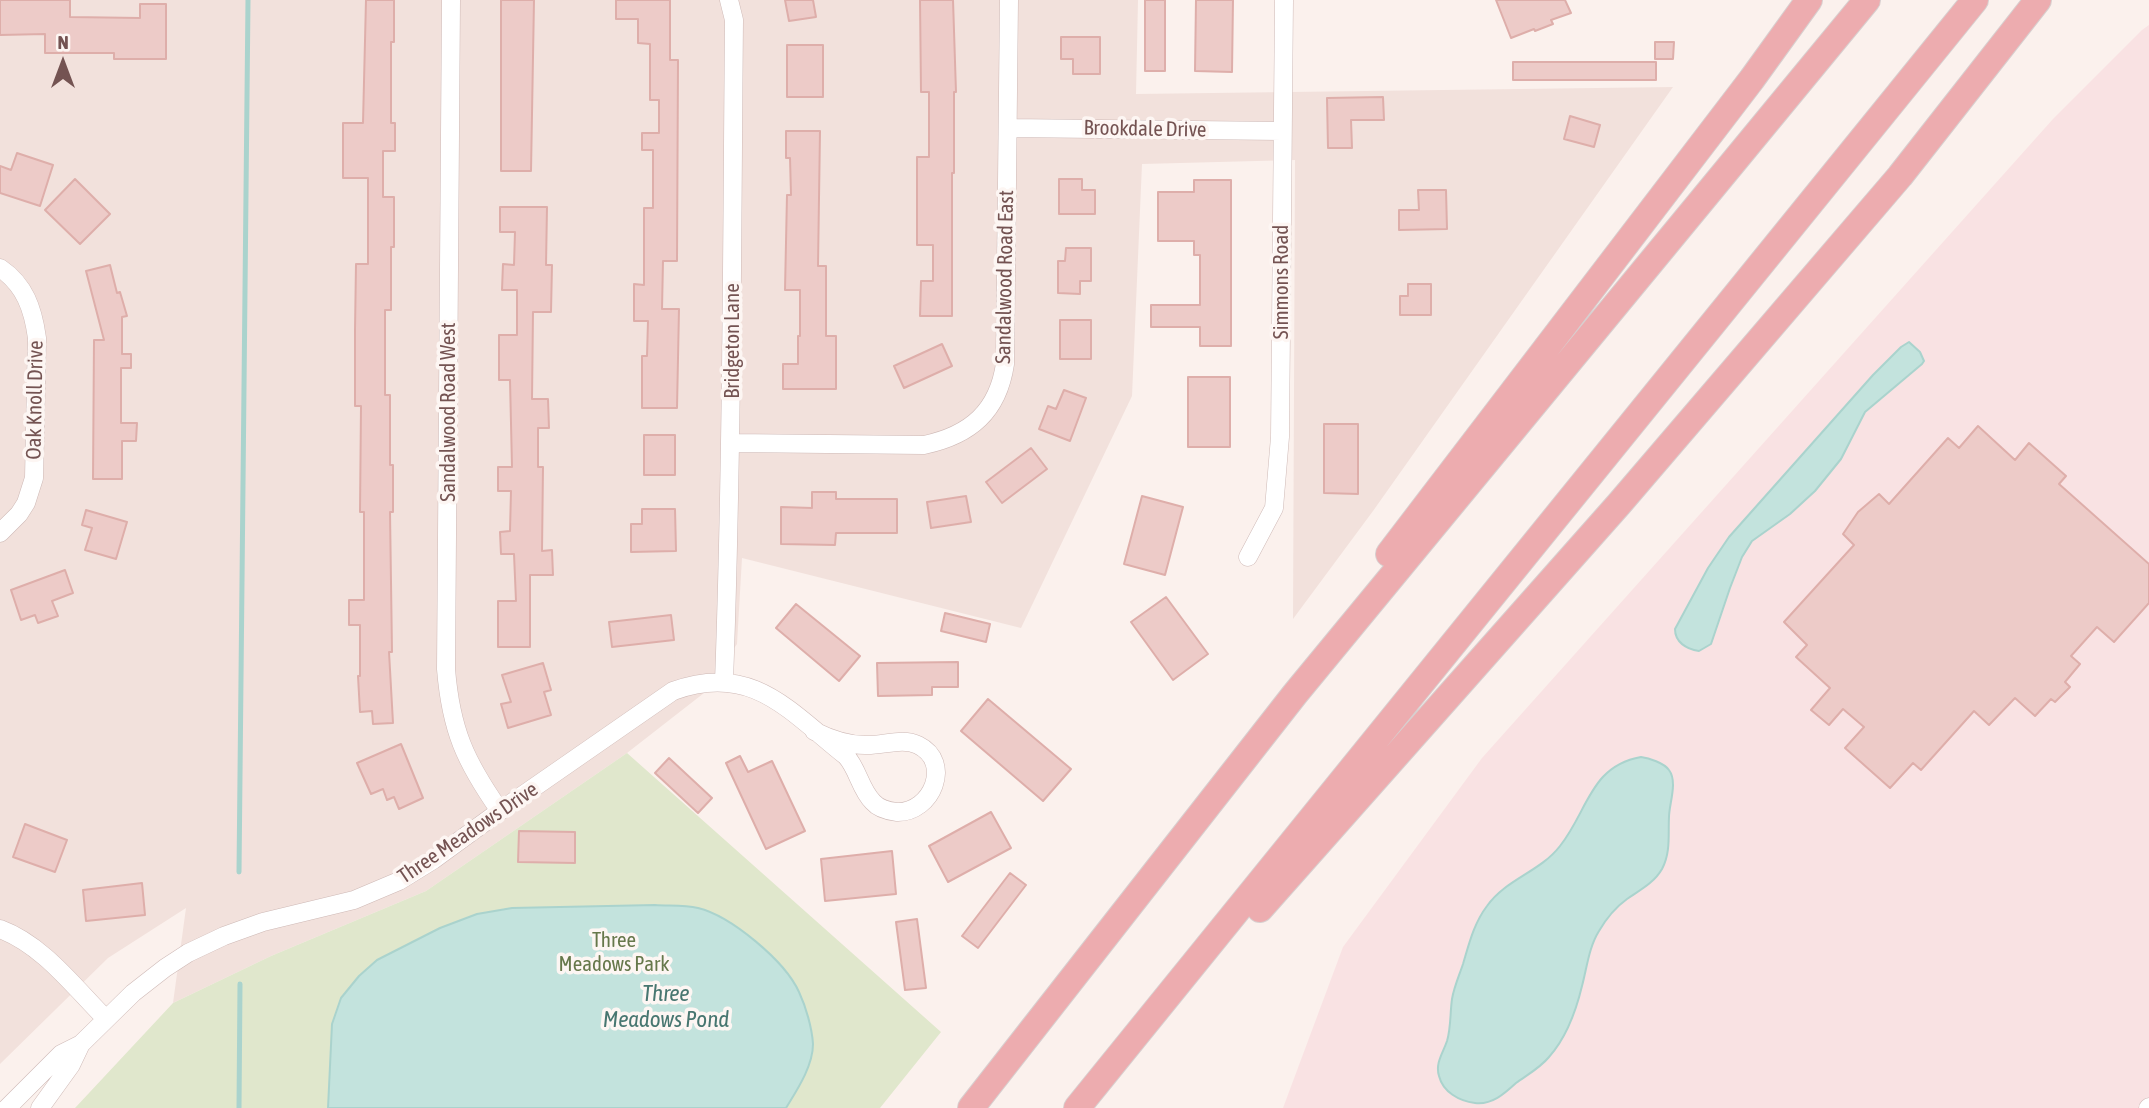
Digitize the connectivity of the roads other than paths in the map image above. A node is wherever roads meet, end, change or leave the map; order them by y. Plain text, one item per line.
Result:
1 (451, 0) edge
2 (729, 0) edge
3 (1009, 0) edge
4 (1284, 0) edge
5 (1809, 0) edge
6 (1817, 0) edge
7 (1867, 0) edge
8 (1975, 0) edge
9 (2038, 0) edge
10 (1752, 79) junction
11 (1008, 128) junction
12 (1282, 131) junction
13 (0, 268) edge
14 (731, 443) junction
15 (0, 533) edge
16 (1248, 557) dead end
17 (724, 682) junction
18 (1296, 694) junction
19 (814, 731) junction
20 (500, 811) junction
21 (0, 929) edge
22 (1179, 983) junction
23 (106, 1019) junction
24 (81, 1044) junction
25 (8, 1108) edge
26 (40, 1108) edge
27 (971, 1108) edge
28 (1077, 1108) edge

1 - 20 street, Sandalwood Road West
2 - 14 street, Bridgeton Lane
3 - 11 street, Sandalwood Road East
4 - 12 street, Simmons Road
5 - 10 highway
6 - 10 highway
7 - 18 highway
8 - 22 highway
9 - 22 highway
10 - 18 highway
11 - 12 street, Brookdale Drive
11 - 14 street, Sandalwood Road East
12 - 16 street, Simmons Road
13 - 15 street, Oak Knoll Drive
14 - 17 street, Bridgeton Lane
17 - 19 street, Three Meadows Drive
17 - 20 street, Three Meadows Drive
18 - 27 highway
19 - 19 street, Three Meadows Drive
20 - 23 street, Three Meadows Drive
21 - 23 street
22 - 28 highway
23 - 24 street, Three Meadows Drive
24 - 25 street, Three Meadows Drive
24 - 26 street, Three Meadows Drive

